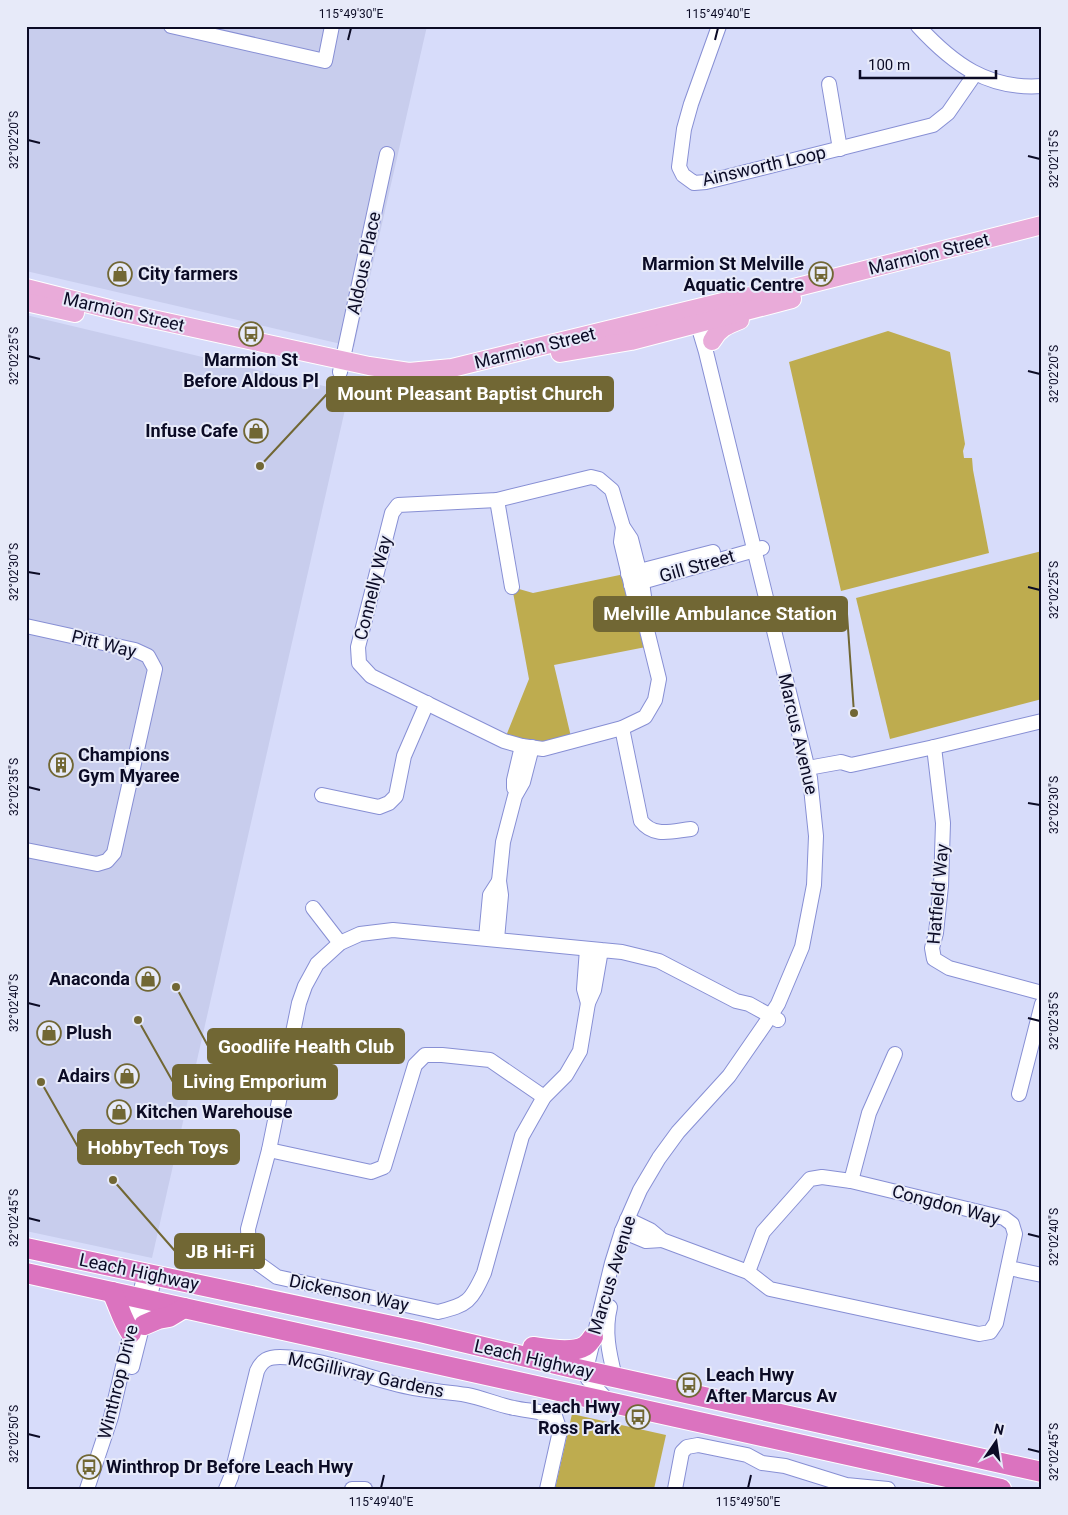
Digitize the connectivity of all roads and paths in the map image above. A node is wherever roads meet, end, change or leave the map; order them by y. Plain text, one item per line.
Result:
1 (171, 26) edge
2 (332, 26) edge
3 (719, 26) edge
4 (918, 26) edge
5 (975, 74) junction
6 (829, 84) dead end
7 (1042, 86) edge
8 (840, 149) junction
9 (386, 154) dead end
10 (1042, 225) edge
11 (1042, 237) edge
12 (26, 288) edge
13 (794, 299) junction
14 (26, 302) edge
15 (700, 315) junction
16 (712, 341) junction
17 (341, 366) junction
18 (497, 500) junction
19 (757, 545) junction
20 (635, 578) junction
21 (512, 587) dead end
22 (26, 626) edge
23 (427, 703) junction
24 (1042, 721) edge
25 (622, 728) junction
26 (527, 747) junction
27 (934, 747) junction
28 (813, 772) junction
29 (322, 795) dead end
30 (691, 829) dead end
31 (26, 850) edge
32 (313, 908) dead end
33 (492, 938) junction
34 (340, 943) junction
35 (594, 950) junction
36 (1042, 993) edge
37 (1042, 1004) edge
38 (772, 1022) junction
39 (895, 1054) dead end
40 (1019, 1094) dead end
41 (544, 1097) junction
42 (269, 1150) junction
43 (852, 1181) junction
44 (628, 1227) junction
45 (26, 1248) edge
46 (1009, 1268) junction
47 (748, 1272) junction
48 (26, 1273) edge
49 (150, 1274) junction
50 (1042, 1275) edge
51 (112, 1292) junction
52 (144, 1299) junction
53 (184, 1308) junction
54 (137, 1329) junction
55 (420, 1332) junction
56 (593, 1337) junction
57 (587, 1371) junction
58 (615, 1377) junction
59 (608, 1401) junction
60 (824, 1423) junction
61 (988, 1460) junction
62 (920, 1470) junction
63 (1042, 1472) edge
64 (992, 1487) edge
65 (87, 1489) edge
66 (94, 1489) edge
67 (226, 1489) edge
68 (352, 1489) edge
69 (365, 1489) edge
70 (547, 1489) edge
71 (675, 1489) edge
72 (888, 1489) edge

1 - 2 street
3 - 8 street, Ainsworth Loop
4 - 5 street
5 - 7 street
5 - 8 street, Ainsworth Loop
6 - 8 street
9 - 17 street, Aldous Place
10 - 15 main road, Marmion Street
11 - 13 main road, Marmion Street
12 - 17 main road, Marmion Street
13 - 15 main road, Marmion Street
13 - 16 main road
14 - 17 main road, Marmion Street
15 - 16 street, Marcus Avenue
15 - 17 main road, Marmion Street
15 - 19 street, Marcus Avenue
16 - 19 street, Marcus Avenue
18 - 20 street, Connelly Way
18 - 21 street
18 - 23 street, Connelly Way
19 - 20 street, Gill Street
19 - 28 street, Marcus Avenue
20 - 25 street, Connelly Way
22 - 31 street, Pitt Way
23 - 26 street, Connelly Way
23 - 29 street
24 - 27 street
25 - 26 street, Connelly Way
25 - 30 street
26 - 33 street
27 - 28 street
27 - 36 street, Hatfield Way
28 - 38 street, Marcus Avenue
32 - 34 street
33 - 34 street, Dickenson Way
33 - 35 street, Dickenson Way
34 - 42 street, Dickenson Way
35 - 38 street, Dickenson Way
35 - 41 street, Dickenson Way
37 - 40 street
38 - 44 street, Marcus Avenue
39 - 43 street
41 - 42 street
41 - 42 street, Dickenson Way
43 - 46 street, Congdon Way
43 - 47 street, Congdon Way
44 - 47 street, Congdon Way
44 - 56 street, Marcus Avenue
44 - 58 street, Marcus Avenue
45 - 49 highway, Leach Highway
46 - 47 street, Congdon Way
46 - 50 street
48 - 51 highway, Leach Highway
49 - 52 street, Winthrop Drive
49 - 55 highway, Leach Highway
51 - 52 highway, Leach Highway
51 - 54 highway
52 - 53 highway, Leach Highway
52 - 54 street, Winthrop Drive
53 - 54 highway
53 - 59 highway, Leach Highway
54 - 65 street, Winthrop Drive
54 - 66 street, Winthrop Drive
55 - 56 highway
55 - 57 highway, Leach Highway
56 - 57 street, Marcus Avenue
57 - 58 highway, Leach Highway
57 - 59 street
58 - 60 highway, Leach Highway
59 - 62 highway, Leach Highway
60 - 61 highway, Leach Highway
60 - 62 highway
61 - 63 highway, Leach Highway
61 - 64 highway
62 - 64 highway, Leach Highway
67 - 70 street, McGillivray Gardens
68 - 69 street
71 - 72 street

